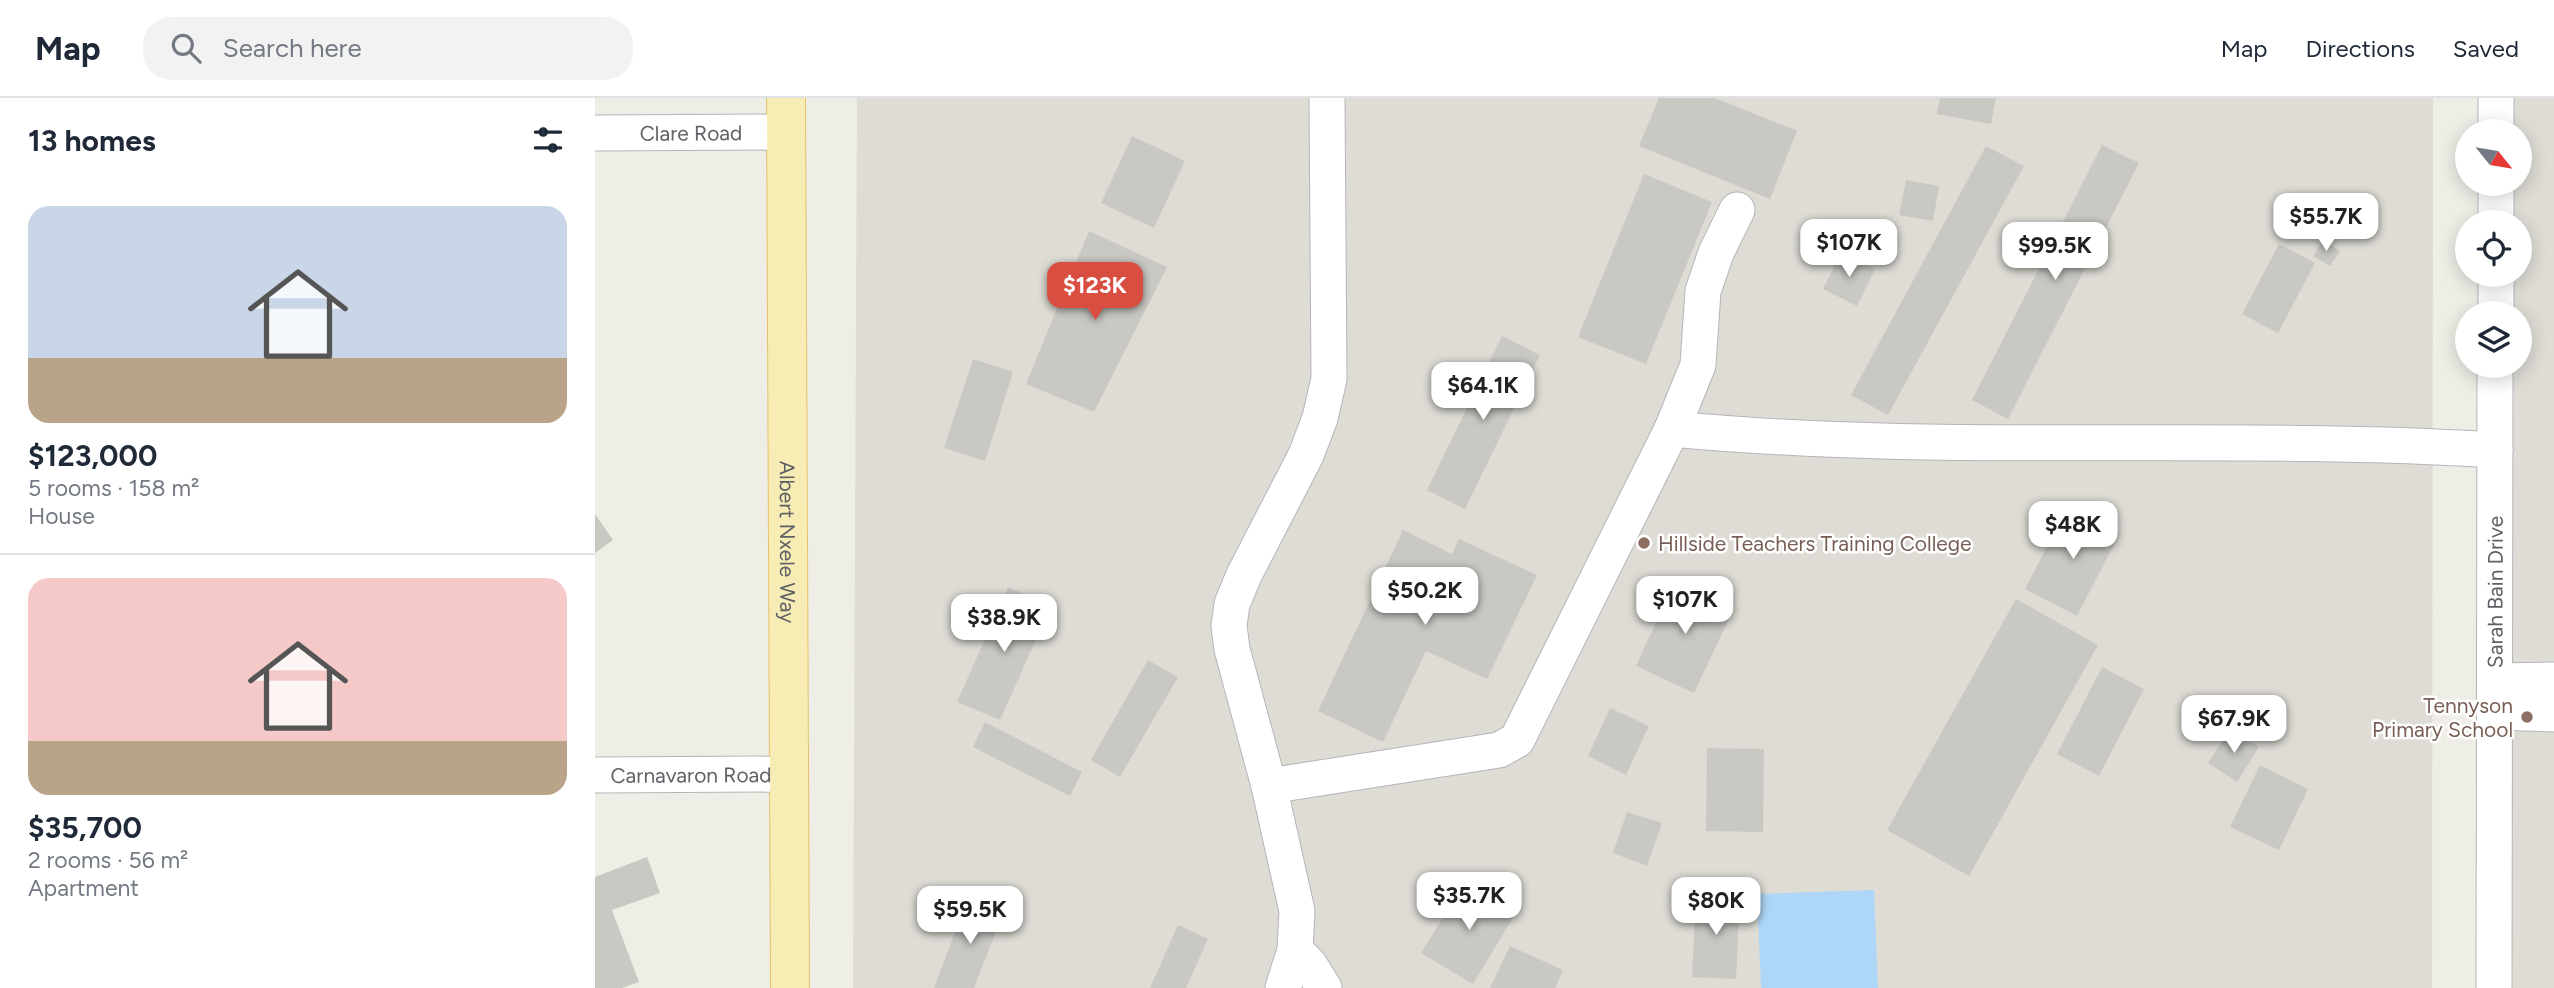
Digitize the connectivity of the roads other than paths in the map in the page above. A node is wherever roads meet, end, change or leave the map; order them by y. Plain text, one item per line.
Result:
1 (1327, 98) edge
2 (2496, 98) edge
3 (786, 115) edge
4 (2496, 119) edge
5 (595, 132) edge
6 (1737, 210) dead end
7 (2495, 378) edge
8 (1672, 429) junction
9 (2495, 450) junction
10 (2554, 680) edge
11 (2495, 696) junction
12 (2554, 713) edge
13 (788, 774) junction
14 (595, 775) edge
15 (1269, 786) junction
16 (1295, 950) junction
17 (790, 988) edge
18 (1283, 988) edge
19 (1324, 988) edge
20 (2494, 988) edge

1 - 15 street
2 - 4 street
3 - 5 street, Clare Road
3 - 13 main road, Albert Nxele Way
6 - 8 street
7 - 9 street, Sarah Bain Drive
8 - 9 street
8 - 15 street
9 - 11 street, Sarah Bain Drive
10 - 11 street
11 - 12 street
11 - 20 street, Sarah Bain Drive
13 - 14 street, Carnavaron Road
13 - 17 main road, Albert Nxele Way
15 - 16 street
16 - 18 street
16 - 19 street

